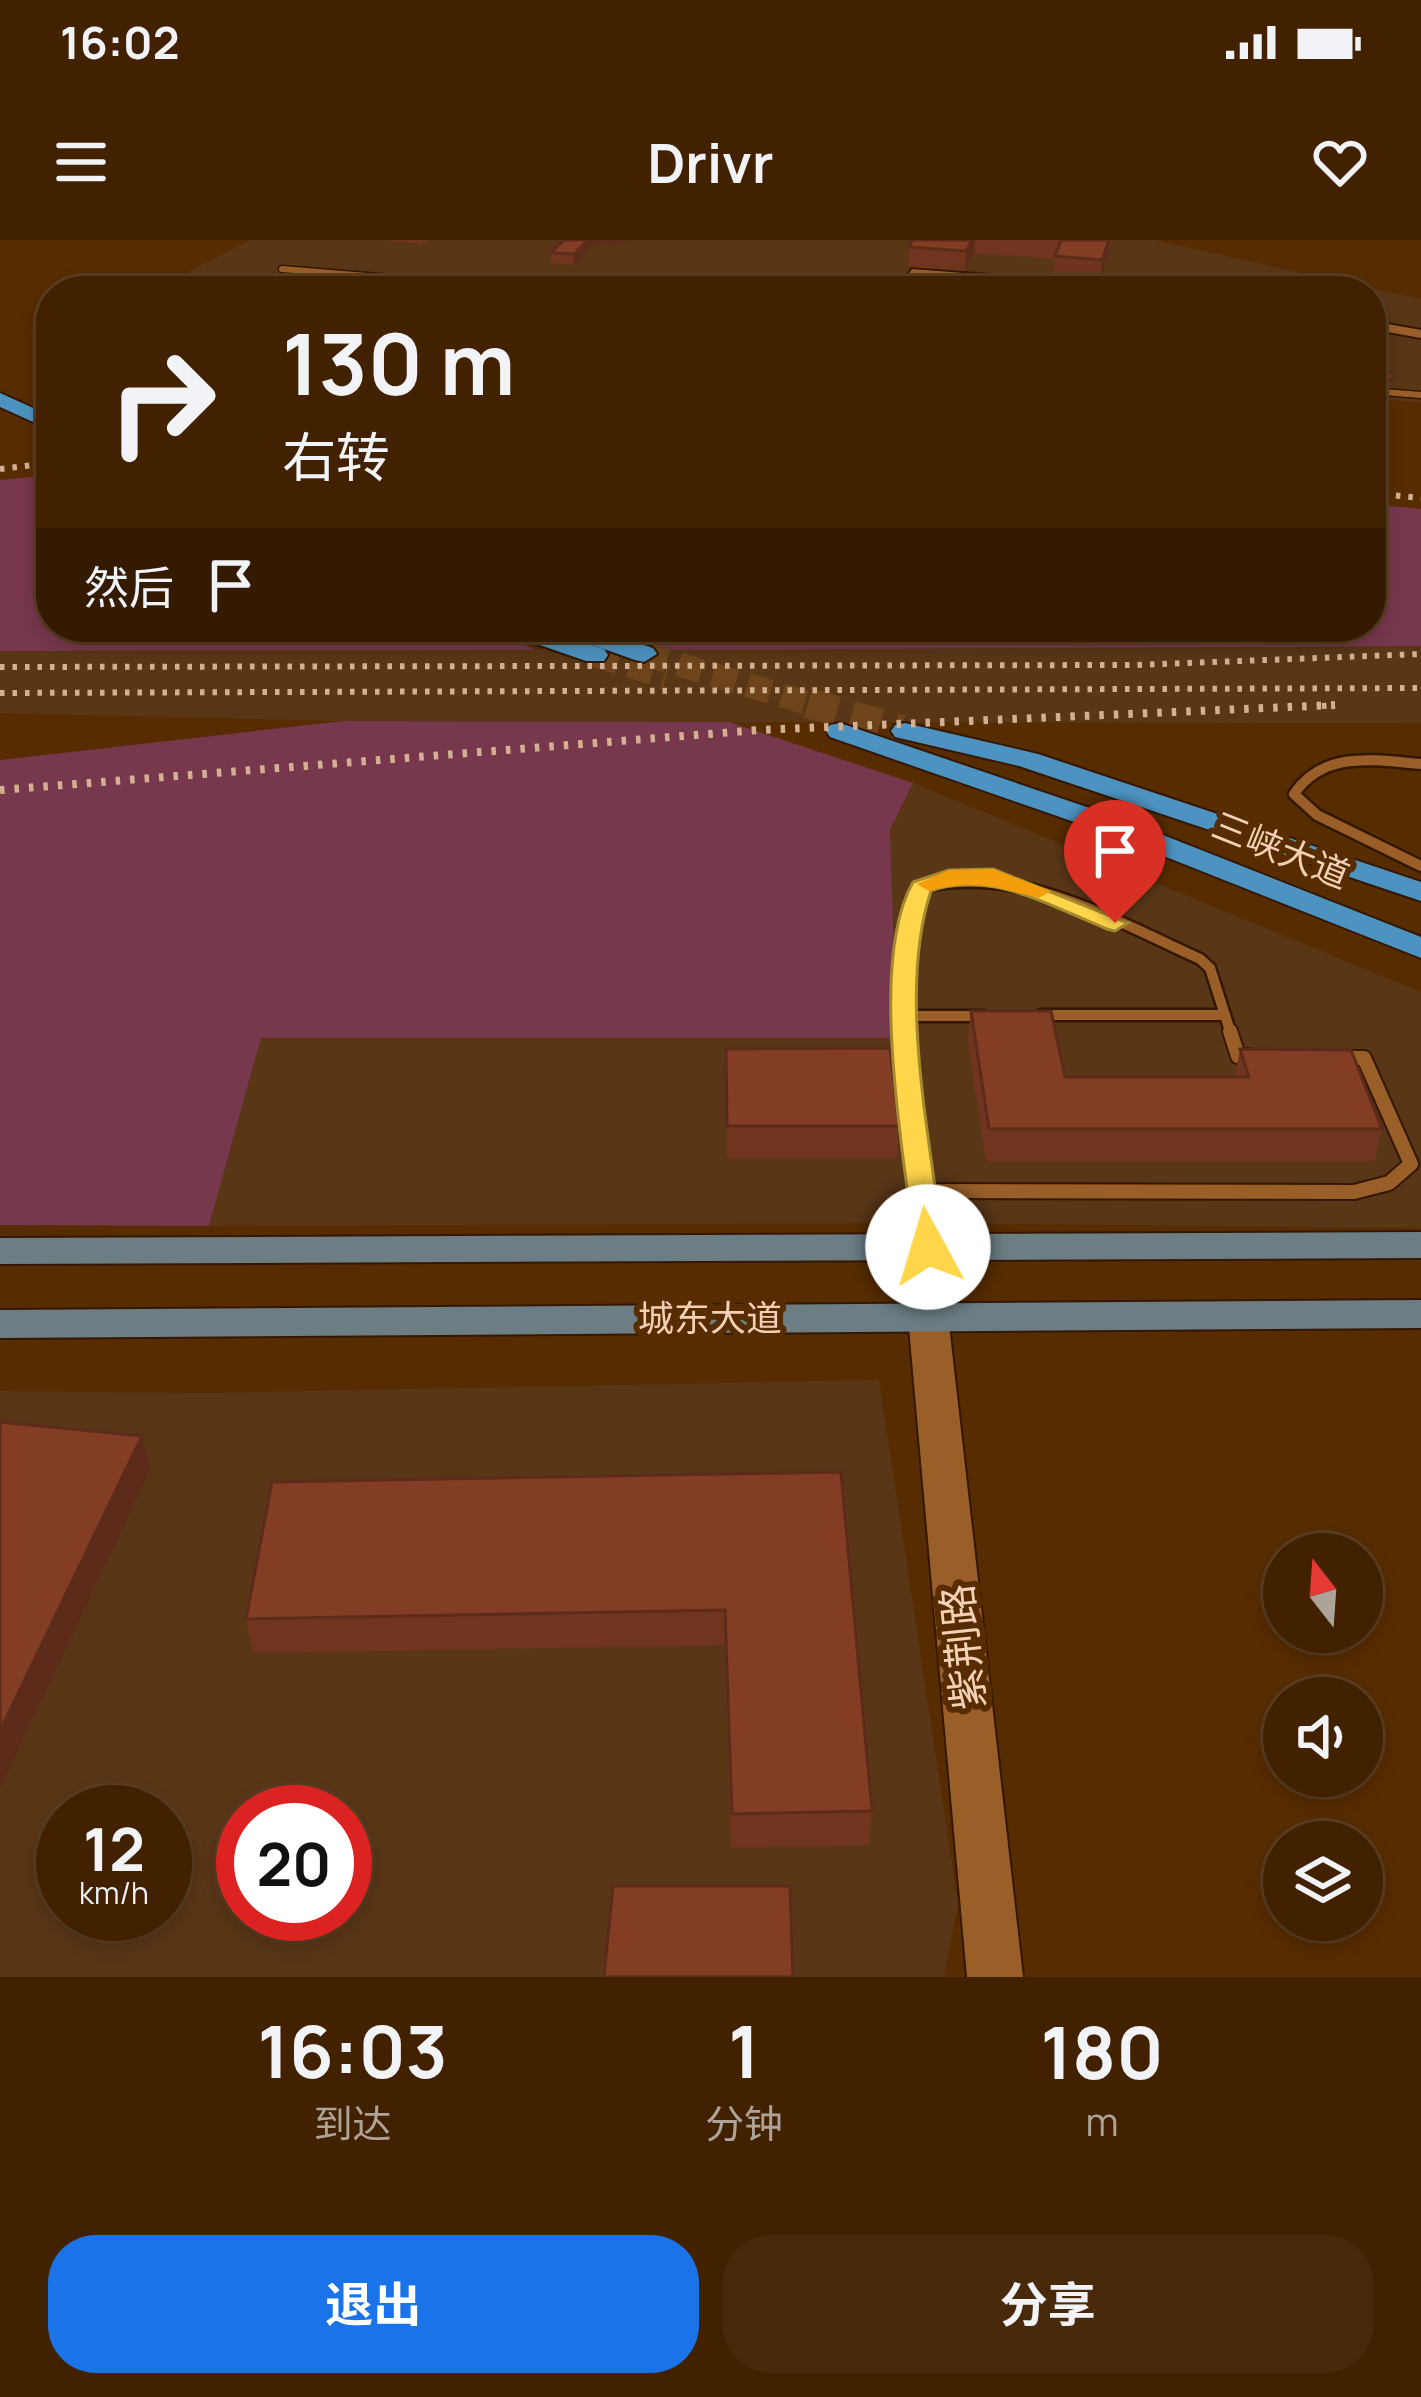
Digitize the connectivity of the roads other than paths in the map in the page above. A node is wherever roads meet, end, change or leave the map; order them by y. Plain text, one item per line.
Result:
1 (282, 269) dead end
2 (912, 273) edge
3 (368, 276) edge
4 (951, 276) edge
5 (1386, 328) edge
6 (1421, 334) edge
7 (1386, 392) edge
8 (1421, 395) edge
9 (0, 399) edge
10 (36, 417) edge
11 (0, 420) edge
12 (36, 436) edge
13 (556, 642) edge
14 (609, 642) edge
15 (644, 654) tunnel mouth
16 (595, 655) tunnel mouth
17 (840, 731) tunnel mouth
18 (1421, 760) edge
19 (1421, 866) edge
20 (1421, 892) edge
21 (1421, 930) edge
22 (1421, 948) edge
23 (1226, 1015) junction
24 (904, 1016) junction
25 (996, 1016) edge
26 (1019, 1016) edge
27 (1259, 1057) edge
28 (1322, 1058) edge
29 (923, 1191) junction
30 (1421, 1245) edge
31 (928, 1247) junction
32 (0, 1251) edge
33 (1421, 1314) edge
34 (928, 1316) junction
35 (0, 1324) edge
36 (995, 1977) edge

1 - 3 lane
2 - 4 street
5 - 6 street
7 - 8 lane
9 - 10 highway
11 - 12 highway
13 - 16 highway
14 - 15 highway
17 - 22 highway, 三峡大道
18 - 19 lane
20 - 21 highway, 三峡大道
23 - 24 lane
23 - 26 lane
23 - 27 lane
24 - 25 lane
24 - 29 lane
28 - 29 lane
29 - 31 lane
30 - 31 main road, 城东大道
31 - 32 main road, 城东大道
33 - 34 main road, 城东大道
34 - 35 main road, 城东大道
34 - 36 street, 紫荆路

